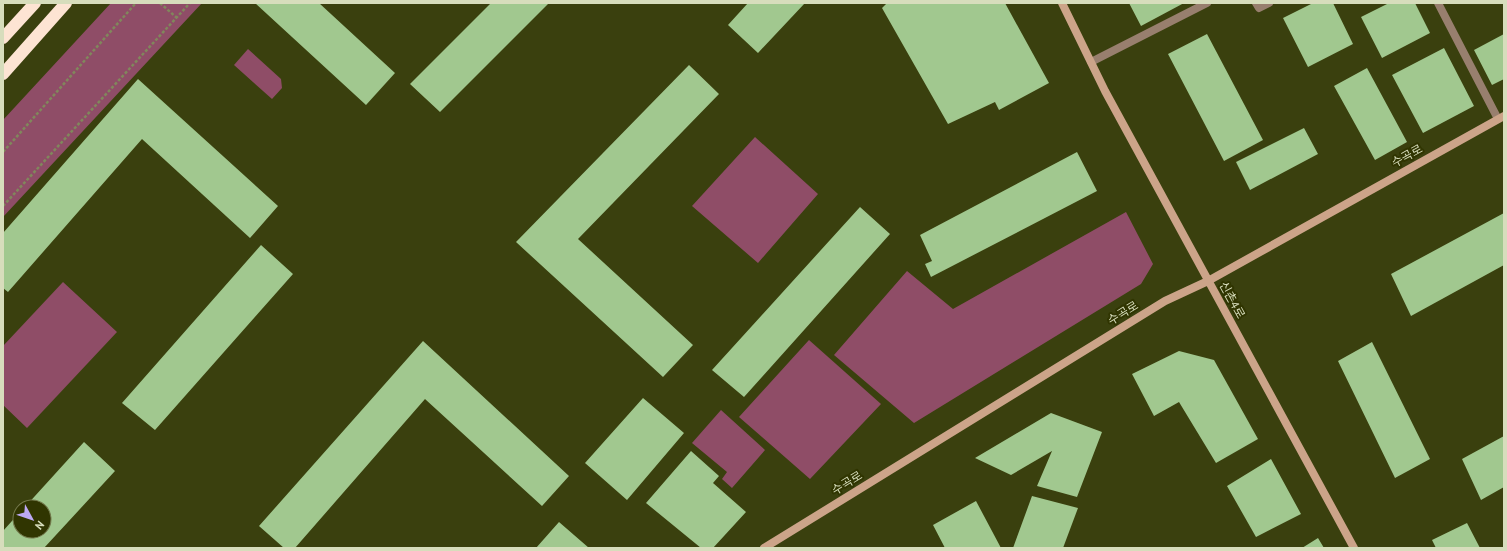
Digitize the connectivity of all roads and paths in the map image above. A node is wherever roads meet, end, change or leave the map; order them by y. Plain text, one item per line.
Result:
1 (35, 3) edge
2 (66, 3) edge
3 (136, 3) edge
4 (160, 3) edge
5 (190, 3) edge
6 (1062, 3) edge
7 (1206, 3) edge
8 (1256, 3) edge
9 (1269, 3) edge
10 (1438, 3) edge
11 (177, 18) junction
12 (3, 38) edge
13 (1091, 62) junction
14 (3, 74) edge
15 (1501, 117) edge
16 (3, 152) edge
17 (3, 206) edge
18 (1208, 281) junction
19 (764, 548) edge
20 (1354, 548) edge

1 - 12 highway
2 - 14 highway
3 - 16 path
4 - 11 path
5 - 11 path
6 - 13 street, 신촌4로
7 - 13 street
8 - 9 street
10 - 15 street
11 - 17 path
13 - 18 street, 신촌4로
15 - 18 street, 수곡로
18 - 19 street, 수곡로
18 - 20 street, 신촌4로

